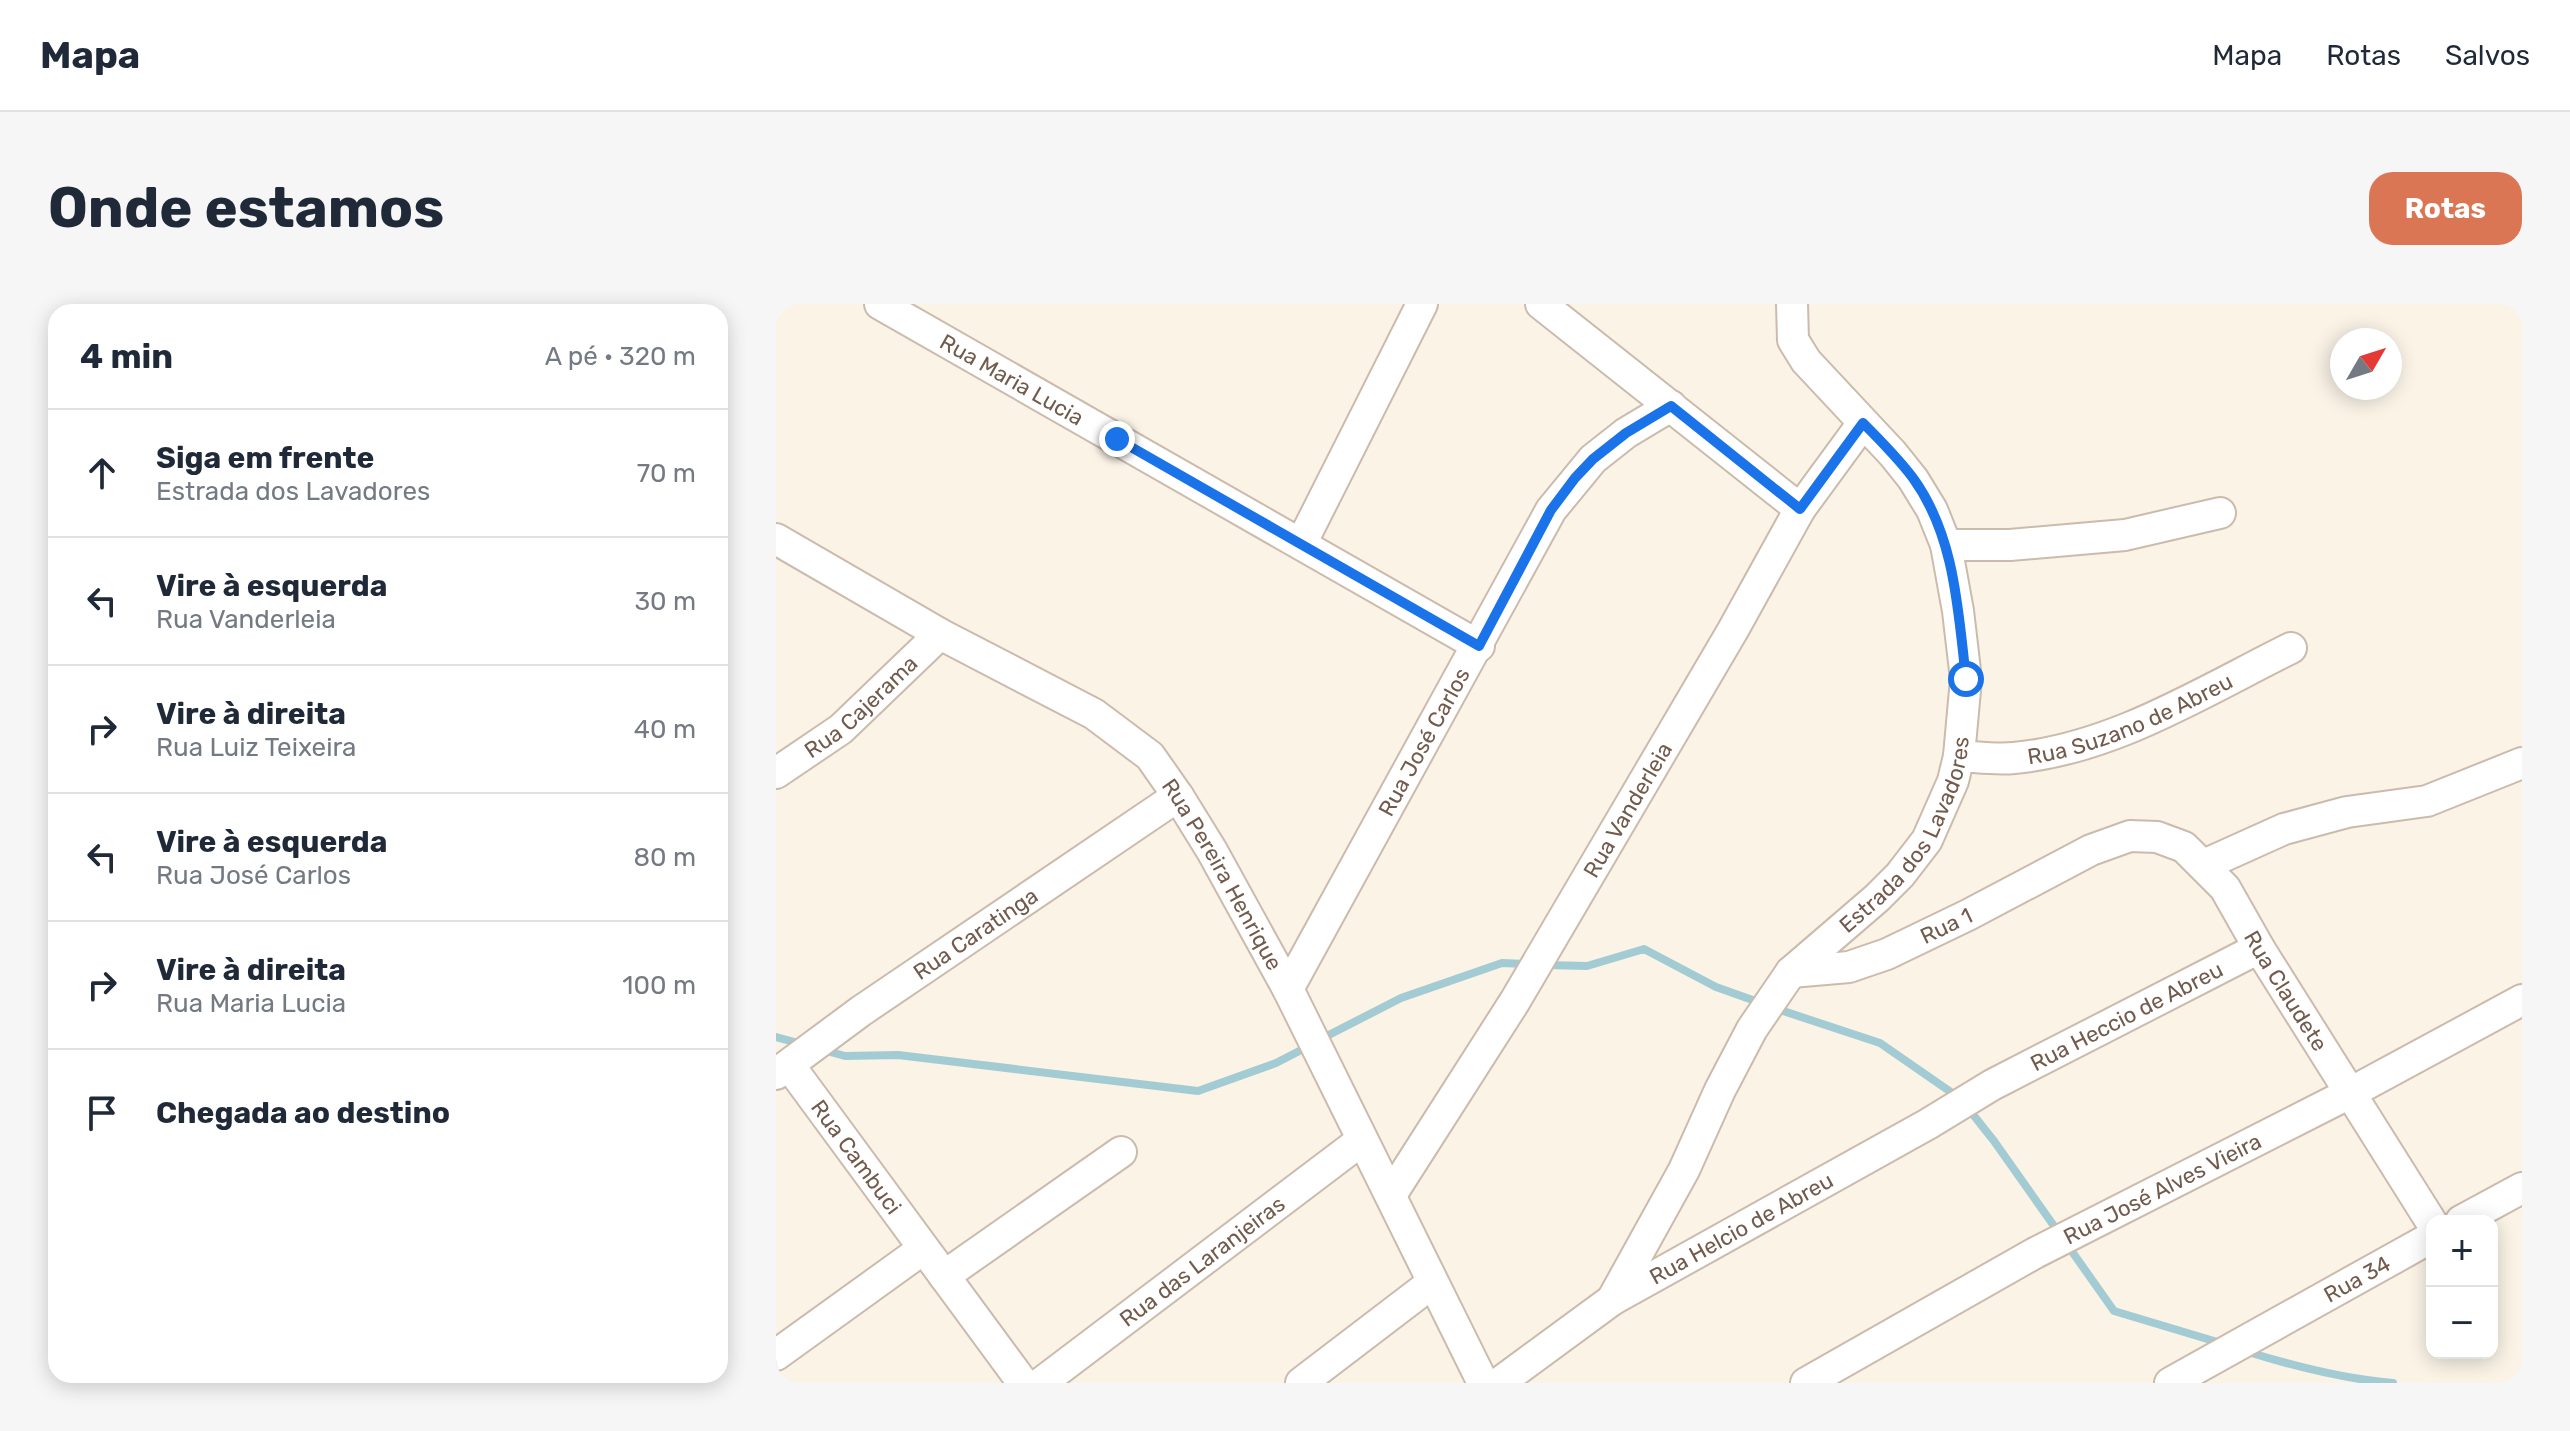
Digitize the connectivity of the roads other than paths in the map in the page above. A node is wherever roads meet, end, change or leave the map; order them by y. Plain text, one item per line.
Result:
1 (880, 304) edge
2 (1422, 304) edge
3 (1541, 304) edge
4 (1792, 304) edge
5 (1671, 406) junction
6 (1863, 423) junction
7 (1800, 509) junction
8 (2220, 513) dead end
9 (776, 539) edge
10 (1301, 544) junction
11 (1946, 545) junction
12 (940, 634) junction
13 (1479, 646) junction
14 (2291, 648) dead end
15 (1959, 756) junction
16 (2522, 763) edge
17 (776, 773) edge
18 (1178, 796) junction
19 (2091, 850) joint
20 (2204, 865) junction
21 (2259, 948) junction
22 (1787, 977) junction
23 (1290, 995) junction
24 (2522, 1000) edge
25 (787, 1066) edge
26 (1992, 1085) joint
27 (2350, 1093) junction
28 (1362, 1140) junction
29 (1121, 1152) dead end
30 (2522, 1188) edge
31 (1391, 1195) junction
32 (2427, 1215) edge
33 (2472, 1215) edge
34 (2426, 1240) edge
35 (923, 1249) junction
36 (944, 1276) junction
37 (1432, 1283) junction
38 (1612, 1300) junction
39 (776, 1355) edge
40 (1023, 1383) edge
41 (1041, 1383) edge
42 (1301, 1383) edge
43 (1483, 1383) edge
44 (1499, 1383) edge
45 (1806, 1383) edge
46 (2170, 1383) edge

1 - 10 street, Rua Maria Lucia
2 - 10 street
3 - 5 street
4 - 6 street, Estrada dos Lavadores
5 - 7 street
5 - 13 street, Rua José Carlos
6 - 7 street, Rua Vanderleia
6 - 11 street, Estrada dos Lavadores
7 - 31 street, Rua Vanderleia
8 - 11 street
9 - 12 street, Rua Pereira Henrique
10 - 13 street, Rua Maria Lucia
11 - 15 street, Estrada dos Lavadores
12 - 17 street, Rua Cajerama
12 - 18 street, Rua Pereira Henrique
13 - 23 street, Rua José Carlos
14 - 15 street, Rua Suzano de Abreu
15 - 22 street, Estrada dos Lavadores
16 - 20 street
18 - 23 street, Rua Pereira Henrique
18 - 25 street, Rua Caratinga
19 - 20 street, Rua Claudete
19 - 22 street, Rua 1
20 - 21 street, Rua Claudete
21 - 26 street, Rua Heccio de Abreu
21 - 27 street, Rua Claudete
22 - 38 street, Estrada dos Lavadores
23 - 28 street, Rua Pereira Henrique
24 - 27 street, Rua José Alves Vieira
25 - 35 street, Rua Cambuci
26 - 38 street, Rua Helcio de Abreu
27 - 32 street, Rua Claudete
27 - 45 street, Rua José Alves Vieira
28 - 31 street, Rua Pereira Henrique
28 - 41 street, Rua das Laranjeiras
29 - 36 street
30 - 33 street
31 - 37 street, Rua Pereira Henrique
34 - 46 street, Rua 34
35 - 36 street, Rua Cambuci
35 - 39 street
36 - 40 street, Rua Cambuci
37 - 42 street
37 - 43 street, Rua Pereira Henrique
38 - 44 street, Rua Helcio de Abreu

